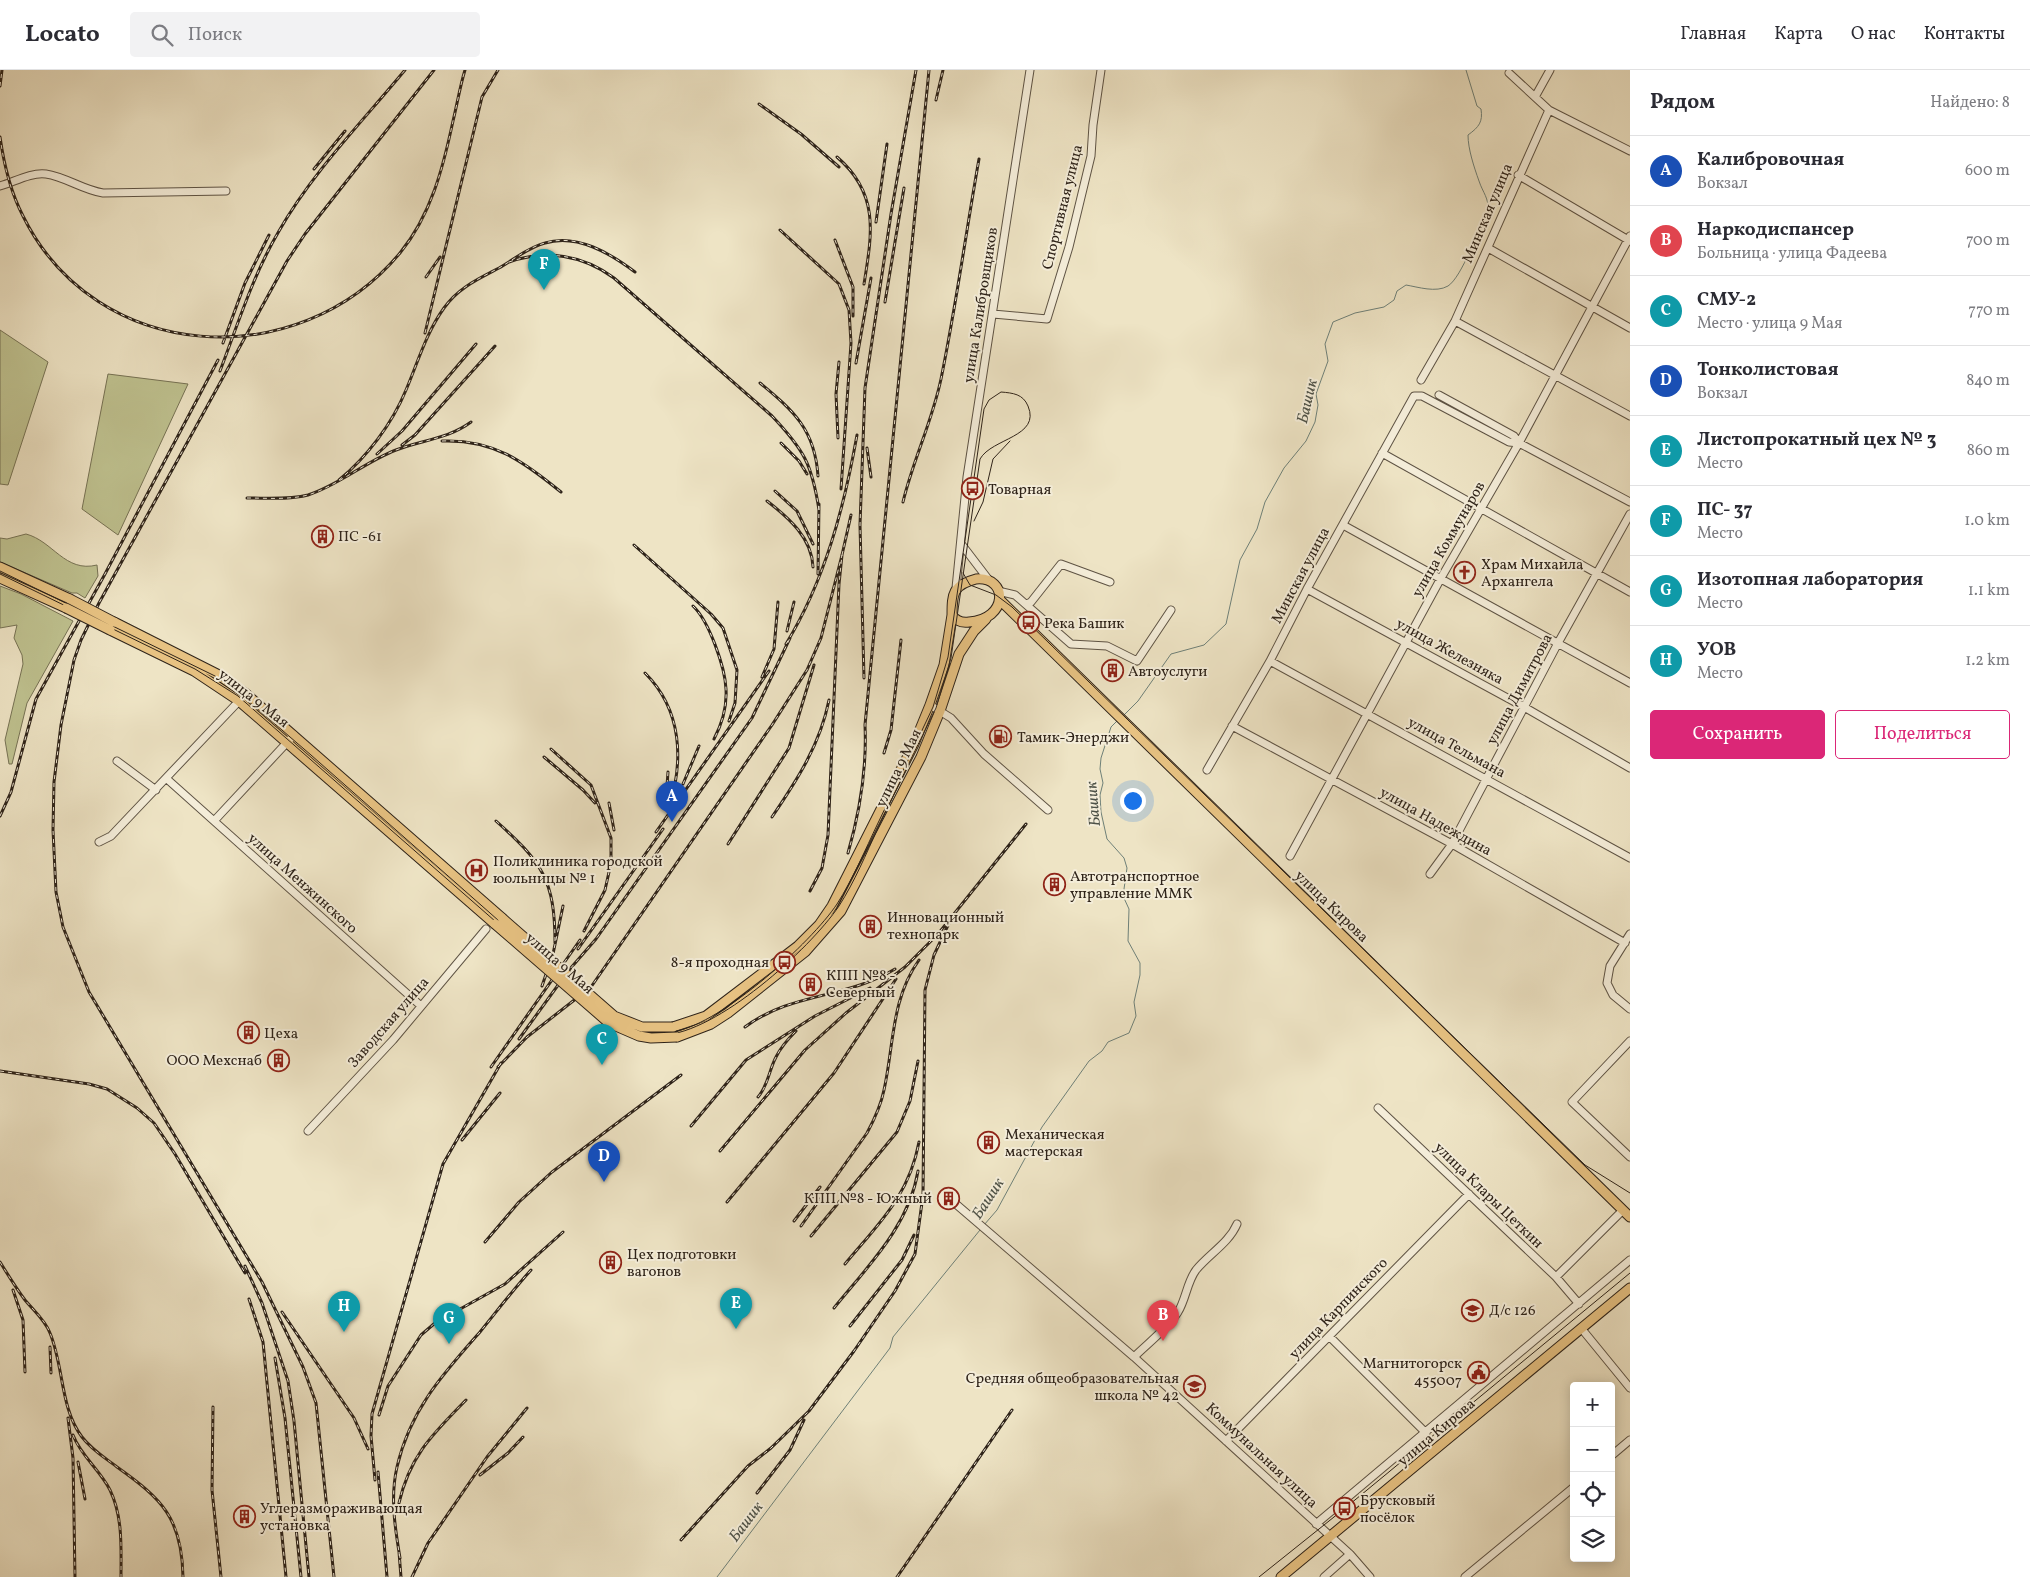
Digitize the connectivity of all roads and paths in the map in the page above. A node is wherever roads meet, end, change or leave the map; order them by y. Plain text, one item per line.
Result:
1 (1030, 70) edge
2 (1102, 70) edge
3 (1550, 70) edge
4 (1510, 73) dead end
5 (1535, 97) junction
6 (1549, 110) junction
7 (1630, 151) edge
8 (1518, 175) junction
9 (0, 186) edge
10 (226, 191) dead end
11 (1629, 239) edge
12 (1488, 248) junction
13 (1592, 308) junction
14 (994, 314) junction
15 (1455, 321) junction
16 (1630, 328) edge
17 (1555, 375) junction
18 (1421, 380) dead end
19 (1439, 395) dead end
20 (1453, 403) junction
21 (1449, 410) junction
22 (1630, 416) edge
23 (1519, 442) junction
24 (1382, 453) junction
25 (1630, 502) edge
26 (1480, 510) junction
27 (1630, 514) edge
28 (1343, 525) junction
29 (962, 545) junction
30 (0, 567) edge
31 (1597, 574) junction
32 (0, 578) edge
33 (1441, 578) junction
34 (988, 579) junction
35 (1110, 582) dead end
36 (956, 588) junction
37 (1307, 589) junction
38 (1630, 592) edge
39 (999, 596) junction
40 (1027, 604) junction
41 (1171, 610) dead end
42 (952, 615) junction
43 (1014, 616) junction
44 (988, 618) junction
45 (112, 626) junction
46 (1406, 642) junction
47 (1558, 643) junction
48 (1270, 661) junction
49 (1630, 683) edge
50 (239, 701) junction
51 (930, 705) junction
52 (1524, 707) junction
53 (940, 711) junction
54 (1367, 714) junction
55 (1232, 726) junction
56 (291, 739) junction
57 (117, 761) dead end
58 (1630, 768) edge
59 (1207, 770) dead end
60 (167, 779) junction
61 (1332, 779) junction
62 (1486, 779) junction
63 (156, 790) junction
64 (1048, 810) dead end
65 (214, 821) junction
66 (99, 842) dead end
67 (1452, 844) junction
68 (1290, 856) dead end
69 (1630, 858) edge
70 (1430, 874) dead end
71 (498, 921) junction
72 (486, 929) dead end
73 (1630, 934) edge
74 (1625, 942) junction
75 (421, 1006) junction
76 (1630, 1009) edge
77 (1630, 1041) edge
78 (1378, 1108) dead end
79 (308, 1131) dead end
80 (1630, 1157) edge
81 (1469, 1194) junction
82 (950, 1200) dead end
83 (1623, 1210) junction
84 (1630, 1217) edge
85 (1237, 1224) dead end
86 (1630, 1260) edge
87 (1556, 1277) junction
88 (1630, 1288) edge
89 (1579, 1304) junction
90 (1581, 1328) junction
91 (1330, 1337) junction
92 (1134, 1357) junction
93 (1630, 1388) edge
94 (1426, 1434) junction
95 (1630, 1440) edge
96 (1226, 1441) junction
97 (1615, 1453) edge
98 (1570, 1490) edge
99 (1316, 1524) junction
100 (1330, 1536) junction
101 (1350, 1554) junction
102 (1282, 1577) edge
103 (1324, 1577) edge
104 (1370, 1577) edge
105 (1465, 1577) edge

1 - 14 street, улица Калибровщиков
2 - 14 street, Спортивная улица
3 - 5 street
4 - 5 street
5 - 6 street
6 - 7 street
6 - 8 street, Минская улица
8 - 11 street
8 - 12 street, Минская улица
9 - 10 street
11 - 13 street, улица Коммунаров
12 - 13 street
12 - 15 street, Минская улица
13 - 16 street
13 - 17 street, улица Коммунаров
14 - 29 street, улица Калибровщиков
15 - 17 street
15 - 18 street, Минская улица
17 - 22 street
17 - 23 street, улица Коммунаров
19 - 20 street
20 - 21 street
20 - 23 street
21 - 23 street
21 - 24 street, Минская улица
23 - 25 street
23 - 26 street, улица Коммунаров
24 - 26 street
24 - 28 street, Минская улица
26 - 31 street
26 - 33 street, улица Коммунаров
27 - 31 street, улица Димитрова
28 - 33 street
28 - 37 street, Минская улица
29 - 34 street
29 - 36 street, улица Калибровщиков
30 - 45 main road, улица 9 Мая, bridge
31 - 38 street
31 - 47 street, улица Димитрова
32 - 45 main road, улица 9 Мая, bridge
33 - 46 street, улица Коммунаров
33 - 47 street
34 - 36 main road
34 - 39 main road, улица Кирова
35 - 40 street
36 - 42 main road
37 - 46 street, улица Железняка
37 - 48 street, Минская улица
39 - 40 street
39 - 43 main road, улица Кирова
39 - 44 main road
40 - 41 street
42 - 44 main road
42 - 51 main road, улица 9 Мая
43 - 44 main road
43 - 83 main road, улица Кирова
44 - 53 main road, улица 9 Мая
45 - 50 main road, улица 9 Мая
45 - 56 main road, улица 9 Мая
46 - 52 street, улица Железняка
46 - 54 street, улица Коммунаров
47 - 49 street
47 - 52 street, улица Димитрова
48 - 54 street, улица Тельмана
48 - 55 street, Минская улица
50 - 56 main road, улица 9 Мая
50 - 60 street
51 - 53 street
51 - 71 main road, улица 9 Мая, bridge
52 - 58 street, улица Железняка
52 - 62 street, улица Димитрова
53 - 64 street
53 - 71 main road, улица 9 Мая, bridge
54 - 61 street, улица Коммунаров
54 - 62 street, улица Тельмана
55 - 59 street, Минская улица
55 - 61 street, улица Надеждина
56 - 65 street
56 - 71 main road, улица 9 Мая
57 - 63 street
60 - 63 street
60 - 65 street, улица Менжинского
61 - 67 street, улица Надеждина
61 - 68 street, улица Коммунаров
62 - 67 street, улица Димитрова
62 - 69 street, улица Тельмана
63 - 66 street
65 - 75 street, улица Менжинского
67 - 70 street, улица Димитрова
67 - 74 street, улица Надеждина
72 - 75 street, Заводская улица
73 - 74 street
74 - 76 street
75 - 79 street, Заводская улица
77 - 80 street
78 - 81 street, улица Клары Цеткин
81 - 87 street, улица Клары Цеткин
81 - 91 street, улица Карпинского
82 - 92 street, Коммунальная улица
83 - 84 main road, улица Кирова
83 - 87 street
85 - 92 street
86 - 89 street
87 - 89 street, улица Клары Цеткин
88 - 90 main road, улица Кирова
89 - 94 street
90 - 93 street
90 - 100 main road, улица Кирова
91 - 94 street
91 - 96 street, улица Карпинского
92 - 96 street, Коммунальная улица
94 - 99 street
95 - 97 street
96 - 99 street, Коммунальная улица
98 - 105 street
99 - 100 street, Коммунальная улица
100 - 101 street, Коммунальная улица
100 - 102 main road, улица Кирова
101 - 103 street
101 - 104 street, Коммунальная улица

